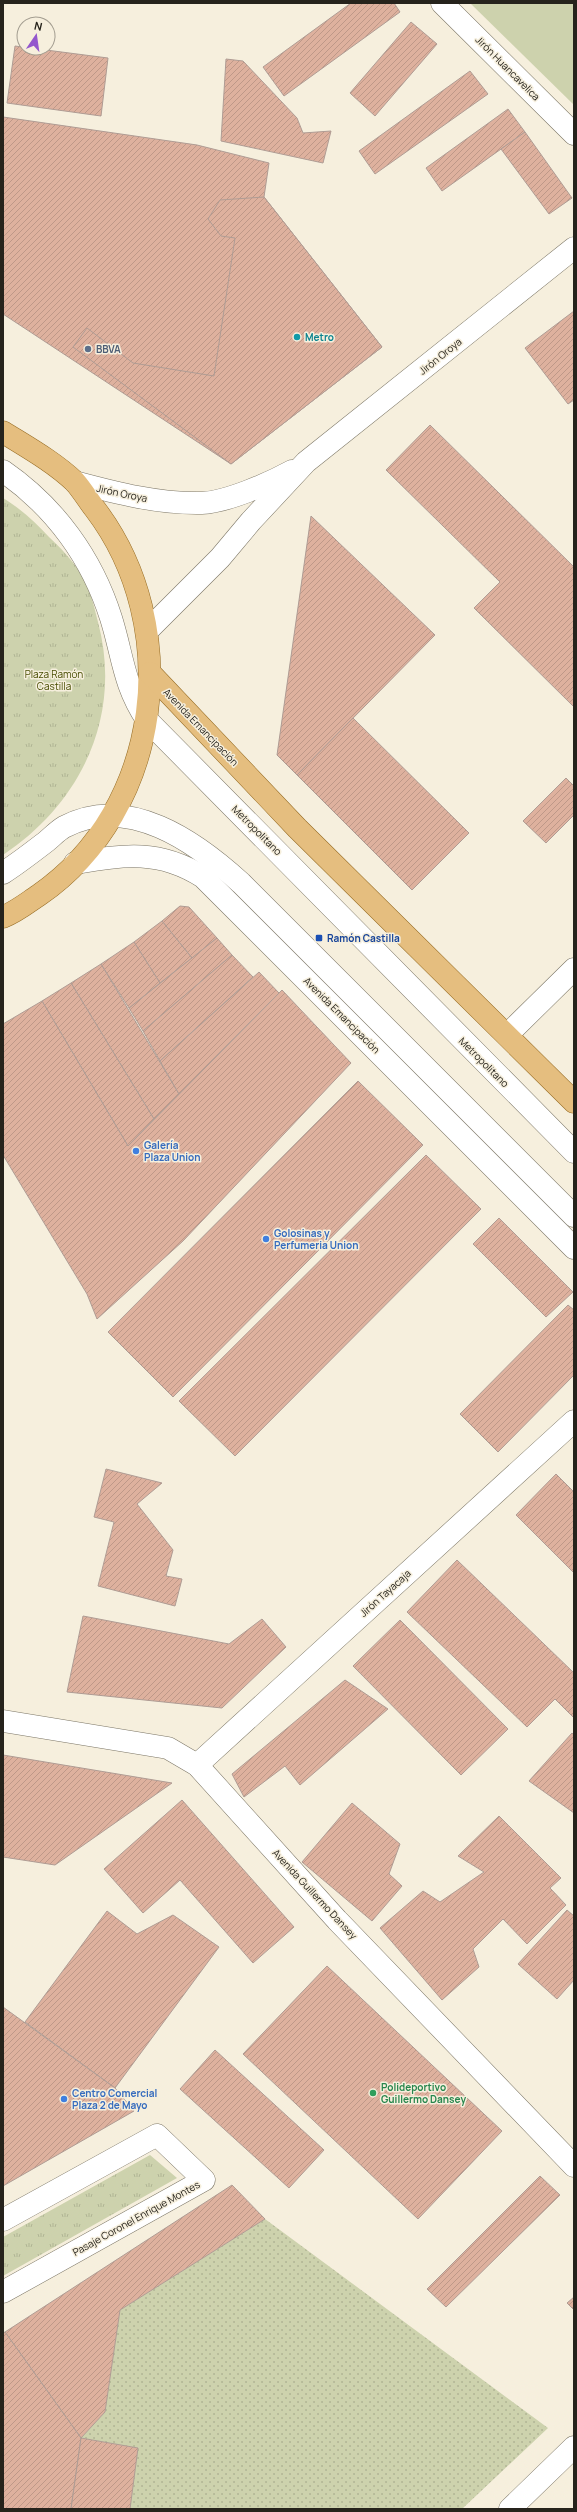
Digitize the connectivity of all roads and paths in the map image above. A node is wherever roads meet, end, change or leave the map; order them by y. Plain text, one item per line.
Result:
1 (442, 3) edge
2 (574, 134) edge
3 (574, 248) edge
4 (3, 432) edge
5 (306, 462) junction
6 (3, 471) edge
7 (75, 482) junction
8 (147, 631) junction
9 (150, 673) junction
10 (147, 720) junction
11 (112, 816) junction
12 (76, 864) junction
13 (3, 873) edge
14 (3, 918) edge
15 (574, 969) edge
16 (507, 1036) junction
17 (574, 1102) edge
18 (574, 1152) edge
19 (574, 1216) edge
20 (574, 1248) edge
21 (574, 1420) edge
22 (3, 1721) edge
23 (197, 1765) junction
24 (574, 2166) edge
25 (3, 2220) edge
26 (3, 2292) edge
27 (574, 2447) edge
28 (510, 2509) edge

1 - 2 street, Jirón Huancavelica
3 - 5 street, Jirón Oroya
4 - 7 main road
5 - 7 street, Jirón Oroya
5 - 8 street, Jirón Oroya
6 - 10 street, Metropolitano
7 - 8 main road
8 - 9 main road
9 - 10 main road
9 - 16 main road, Avenida Emancipación
10 - 11 main road
10 - 18 street, Metropolitano
11 - 12 main road
11 - 13 street
11 - 19 street
12 - 14 main road
12 - 20 street, Avenida Emancipación
15 - 16 street
16 - 17 main road, Avenida Emancipación
21 - 23 street, Jirón Tayacaja
22 - 23 street, Avenida Guillermo Dansey
23 - 24 street, Avenida Guillermo Dansey
25 - 26 street, Pasaje Coronel Enrique Montes
27 - 28 street

